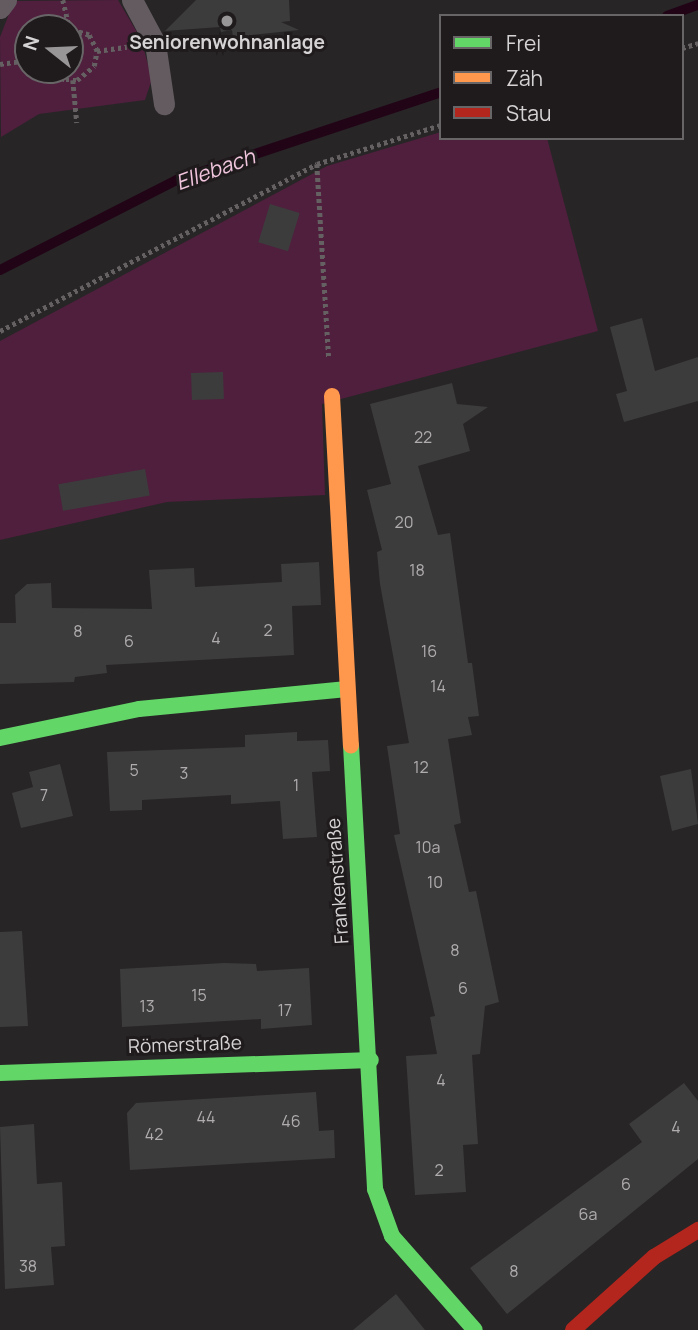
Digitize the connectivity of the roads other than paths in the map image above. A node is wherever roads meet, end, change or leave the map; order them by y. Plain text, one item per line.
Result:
1 (6, 0) edge
2 (132, 0) edge
3 (0, 8) edge
4 (164, 104) dead end
5 (332, 396) road end
6 (347, 689) junction
7 (0, 738) edge
8 (371, 1060) junction
9 (0, 1073) edge
10 (698, 1230) edge
11 (475, 1330) edge
12 (573, 1330) edge

1 - 3 lane
2 - 4 lane
5 - 6 street, Frankenstraße
6 - 7 street
6 - 8 street, Frankenstraße
8 - 9 street, Römerstraße
8 - 11 street, Frankenstraße
10 - 12 street

